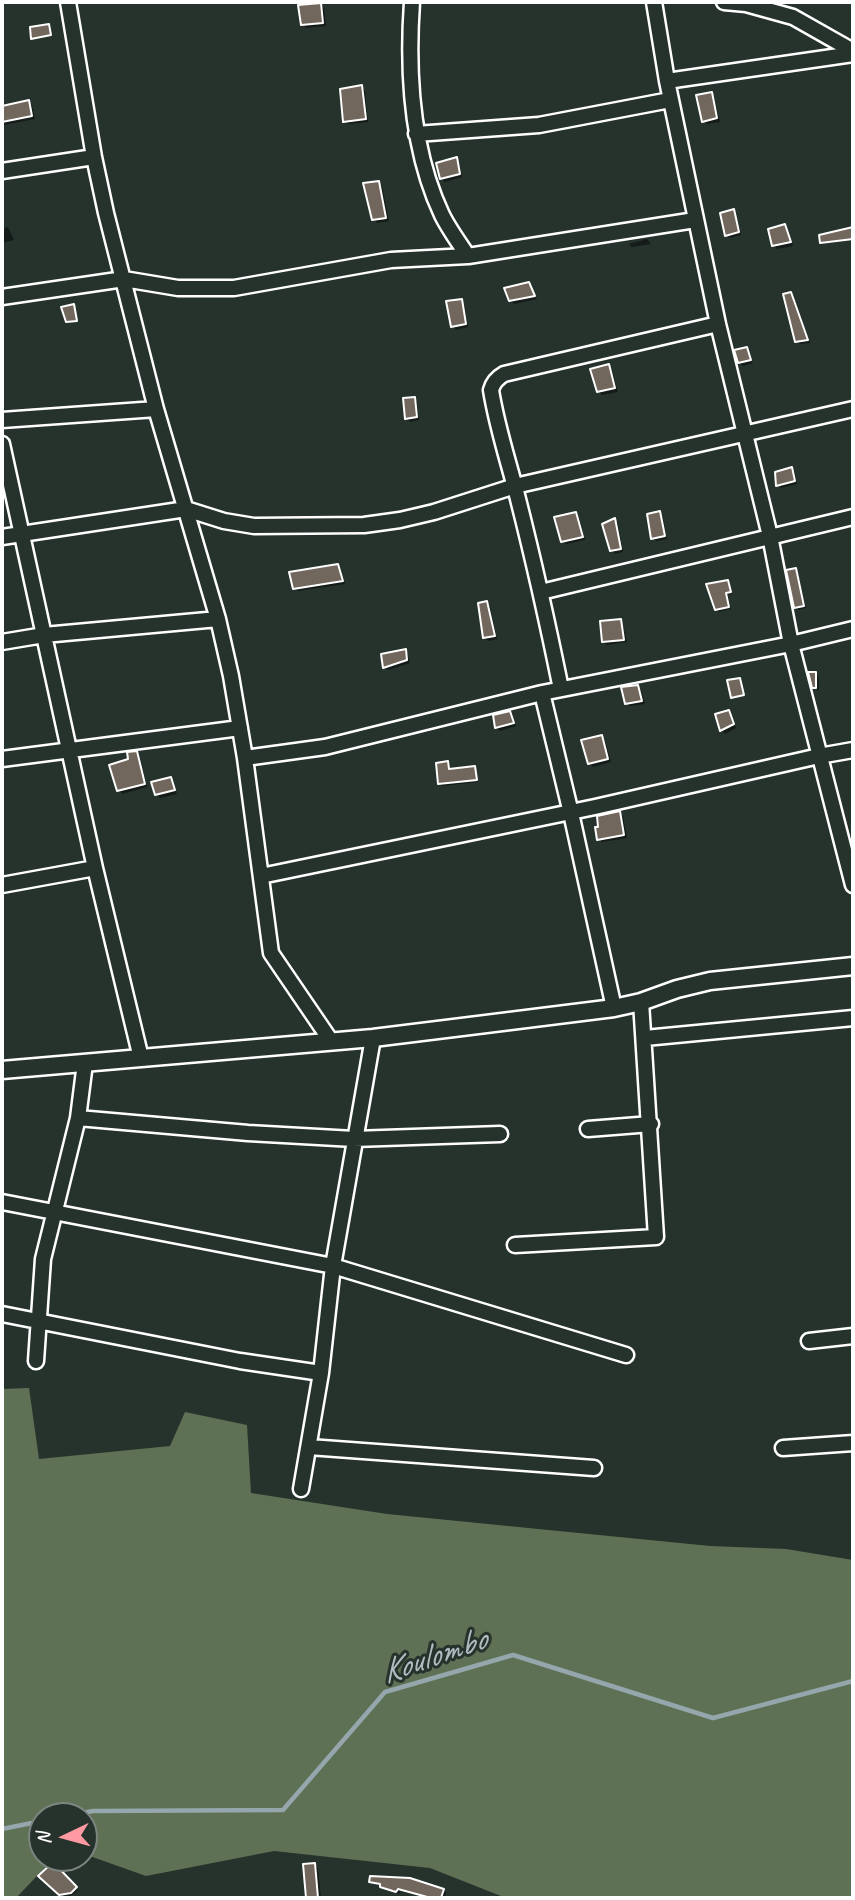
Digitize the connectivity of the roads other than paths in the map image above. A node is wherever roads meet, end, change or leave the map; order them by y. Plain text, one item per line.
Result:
1 (68, 2) edge
2 (412, 2) edge
3 (654, 2) edge
4 (724, 2) edge
5 (853, 53) edge
6 (667, 81) junction
7 (670, 100) junction
8 (416, 134) junction
9 (94, 157) junction
10 (2, 171) edge
11 (695, 220) junction
12 (468, 256) junction
13 (124, 279) junction
14 (2, 297) edge
15 (718, 324) junction
16 (156, 409) junction
17 (853, 409) edge
18 (2, 420) edge
19 (747, 435) junction
20 (2, 444) edge
21 (515, 486) junction
22 (186, 509) junction
23 (853, 517) edge
24 (23, 534) junction
25 (769, 536) junction
26 (2, 537) edge
27 (541, 592) junction
28 (218, 619) junction
29 (853, 629) edge
30 (44, 635) junction
31 (2, 642) edge
32 (791, 644) junction
33 (561, 689) junction
34 (542, 693) junction
35 (240, 728) junction
36 (68, 749) junction
37 (853, 750) edge
38 (819, 756) junction
39 (245, 758) junction
40 (2, 759) edge
41 (571, 813) junction
42 (95, 868) junction
43 (261, 876) junction
44 (2, 885) edge
45 (853, 885) edge
46 (853, 966) edge
47 (641, 1002) junction
48 (614, 1007) junction
49 (853, 1018) edge
50 (373, 1038) junction
51 (645, 1038) junction
52 (331, 1041) junction
53 (141, 1058) junction
54 (85, 1063) junction
55 (2, 1070) edge
56 (78, 1118) junction
57 (651, 1124) junction
58 (588, 1129) dead end
59 (500, 1134) dead end
60 (354, 1139) junction
61 (2, 1202) edge
62 (55, 1211) junction
63 (515, 1245) dead end
64 (333, 1266) junction
65 (2, 1314) edge
66 (38, 1322) junction
67 (853, 1336) edge
68 (809, 1341) dead end
69 (626, 1355) dead end
70 (36, 1361) dead end
71 (321, 1373) junction
72 (853, 1443) edge
73 (309, 1447) junction
74 (783, 1447) dead end
75 (594, 1468) dead end
76 (301, 1489) dead end

1 - 9 street
2 - 8 street
3 - 6 street
4 - 5 street
5 - 6 street
6 - 7 street
7 - 8 street
7 - 11 street
8 - 12 street
9 - 10 street
9 - 13 street
11 - 12 street
11 - 15 street
12 - 13 street
13 - 14 street
13 - 16 street
15 - 19 street
15 - 21 street
16 - 18 street
16 - 22 street
17 - 19 street
19 - 21 street
19 - 25 street
20 - 24 street
21 - 22 street
21 - 27 street
22 - 24 street
22 - 28 street
23 - 25 street
24 - 26 street
24 - 30 street
25 - 27 street
25 - 32 street
27 - 33 street
28 - 30 street
28 - 35 street
29 - 32 street
30 - 31 street
30 - 36 street
32 - 33 street
32 - 38 street
33 - 34 street
34 - 39 street
34 - 41 street
35 - 36 street
35 - 39 street
36 - 40 street
36 - 42 street
37 - 38 street
38 - 41 street
38 - 45 street
39 - 43 street
41 - 43 street
41 - 48 street
42 - 44 street
42 - 53 street
43 - 52 street
46 - 47 street
47 - 48 street
47 - 51 street
48 - 50 street
49 - 51 street
50 - 52 street
50 - 60 street
51 - 57 street
52 - 53 street
53 - 54 street
54 - 55 street
54 - 56 street
56 - 60 street
56 - 62 street
57 - 58 street
57 - 63 street
59 - 60 street
60 - 64 street
61 - 62 street
62 - 64 street
62 - 66 street
64 - 69 street
64 - 71 street
65 - 66 street
66 - 70 street
66 - 71 street
67 - 68 street
71 - 73 street
72 - 74 street
73 - 75 street
73 - 76 street

